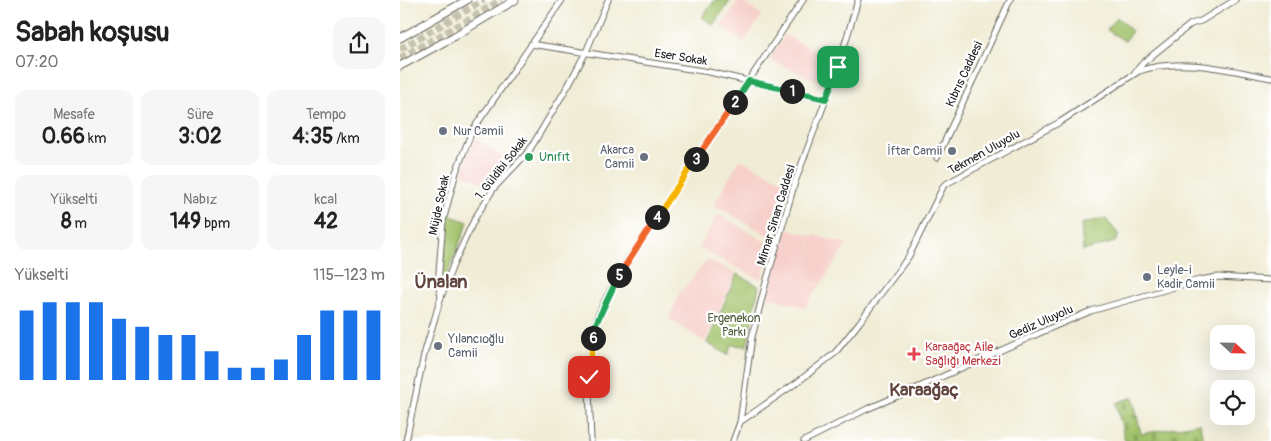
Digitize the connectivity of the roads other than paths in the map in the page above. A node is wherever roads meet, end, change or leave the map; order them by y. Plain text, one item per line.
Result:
1 (467, 0) edge
2 (515, 0) edge
3 (562, 0) edge
4 (608, 0) edge
5 (803, 0) edge
6 (858, 0) edge
7 (1010, 0) edge
8 (1235, 0) edge
9 (400, 38) edge
10 (531, 44) junction
11 (586, 52) junction
12 (400, 66) edge
13 (1133, 74) junction
14 (1271, 78) edge
15 (749, 81) junction
16 (826, 99) junction
17 (937, 158) dead end
18 (1271, 280) edge
19 (441, 297) junction
20 (740, 422) junction
21 (406, 441) edge
22 (591, 441) edge
23 (733, 441) edge
24 (804, 441) edge

1 - 9 highway
2 - 12 highway
3 - 10 street, Müjde Sokak
4 - 11 street, 1. Güldibi Sokak
5 - 15 street
6 - 16 street, Mimar Sinan Caddesi
7 - 17 street, Kıbrıs Caddesi
8 - 13 street
10 - 11 street, Eser Sokak
10 - 19 street, Müjde Sokak
11 - 15 street, Eser Sokak
11 - 19 street, 1. Güldibi Sokak
13 - 14 street, Tekmen Uluyolu
13 - 20 street, Tekmen Uluyolu
15 - 16 street, Eser Sokak
15 - 22 street
16 - 20 street, Mimar Sinan Caddesi
18 - 24 street, Gediz Uluyolu
19 - 21 street, Müjde Sokak
20 - 23 street, Mimar Sinan Caddesi

